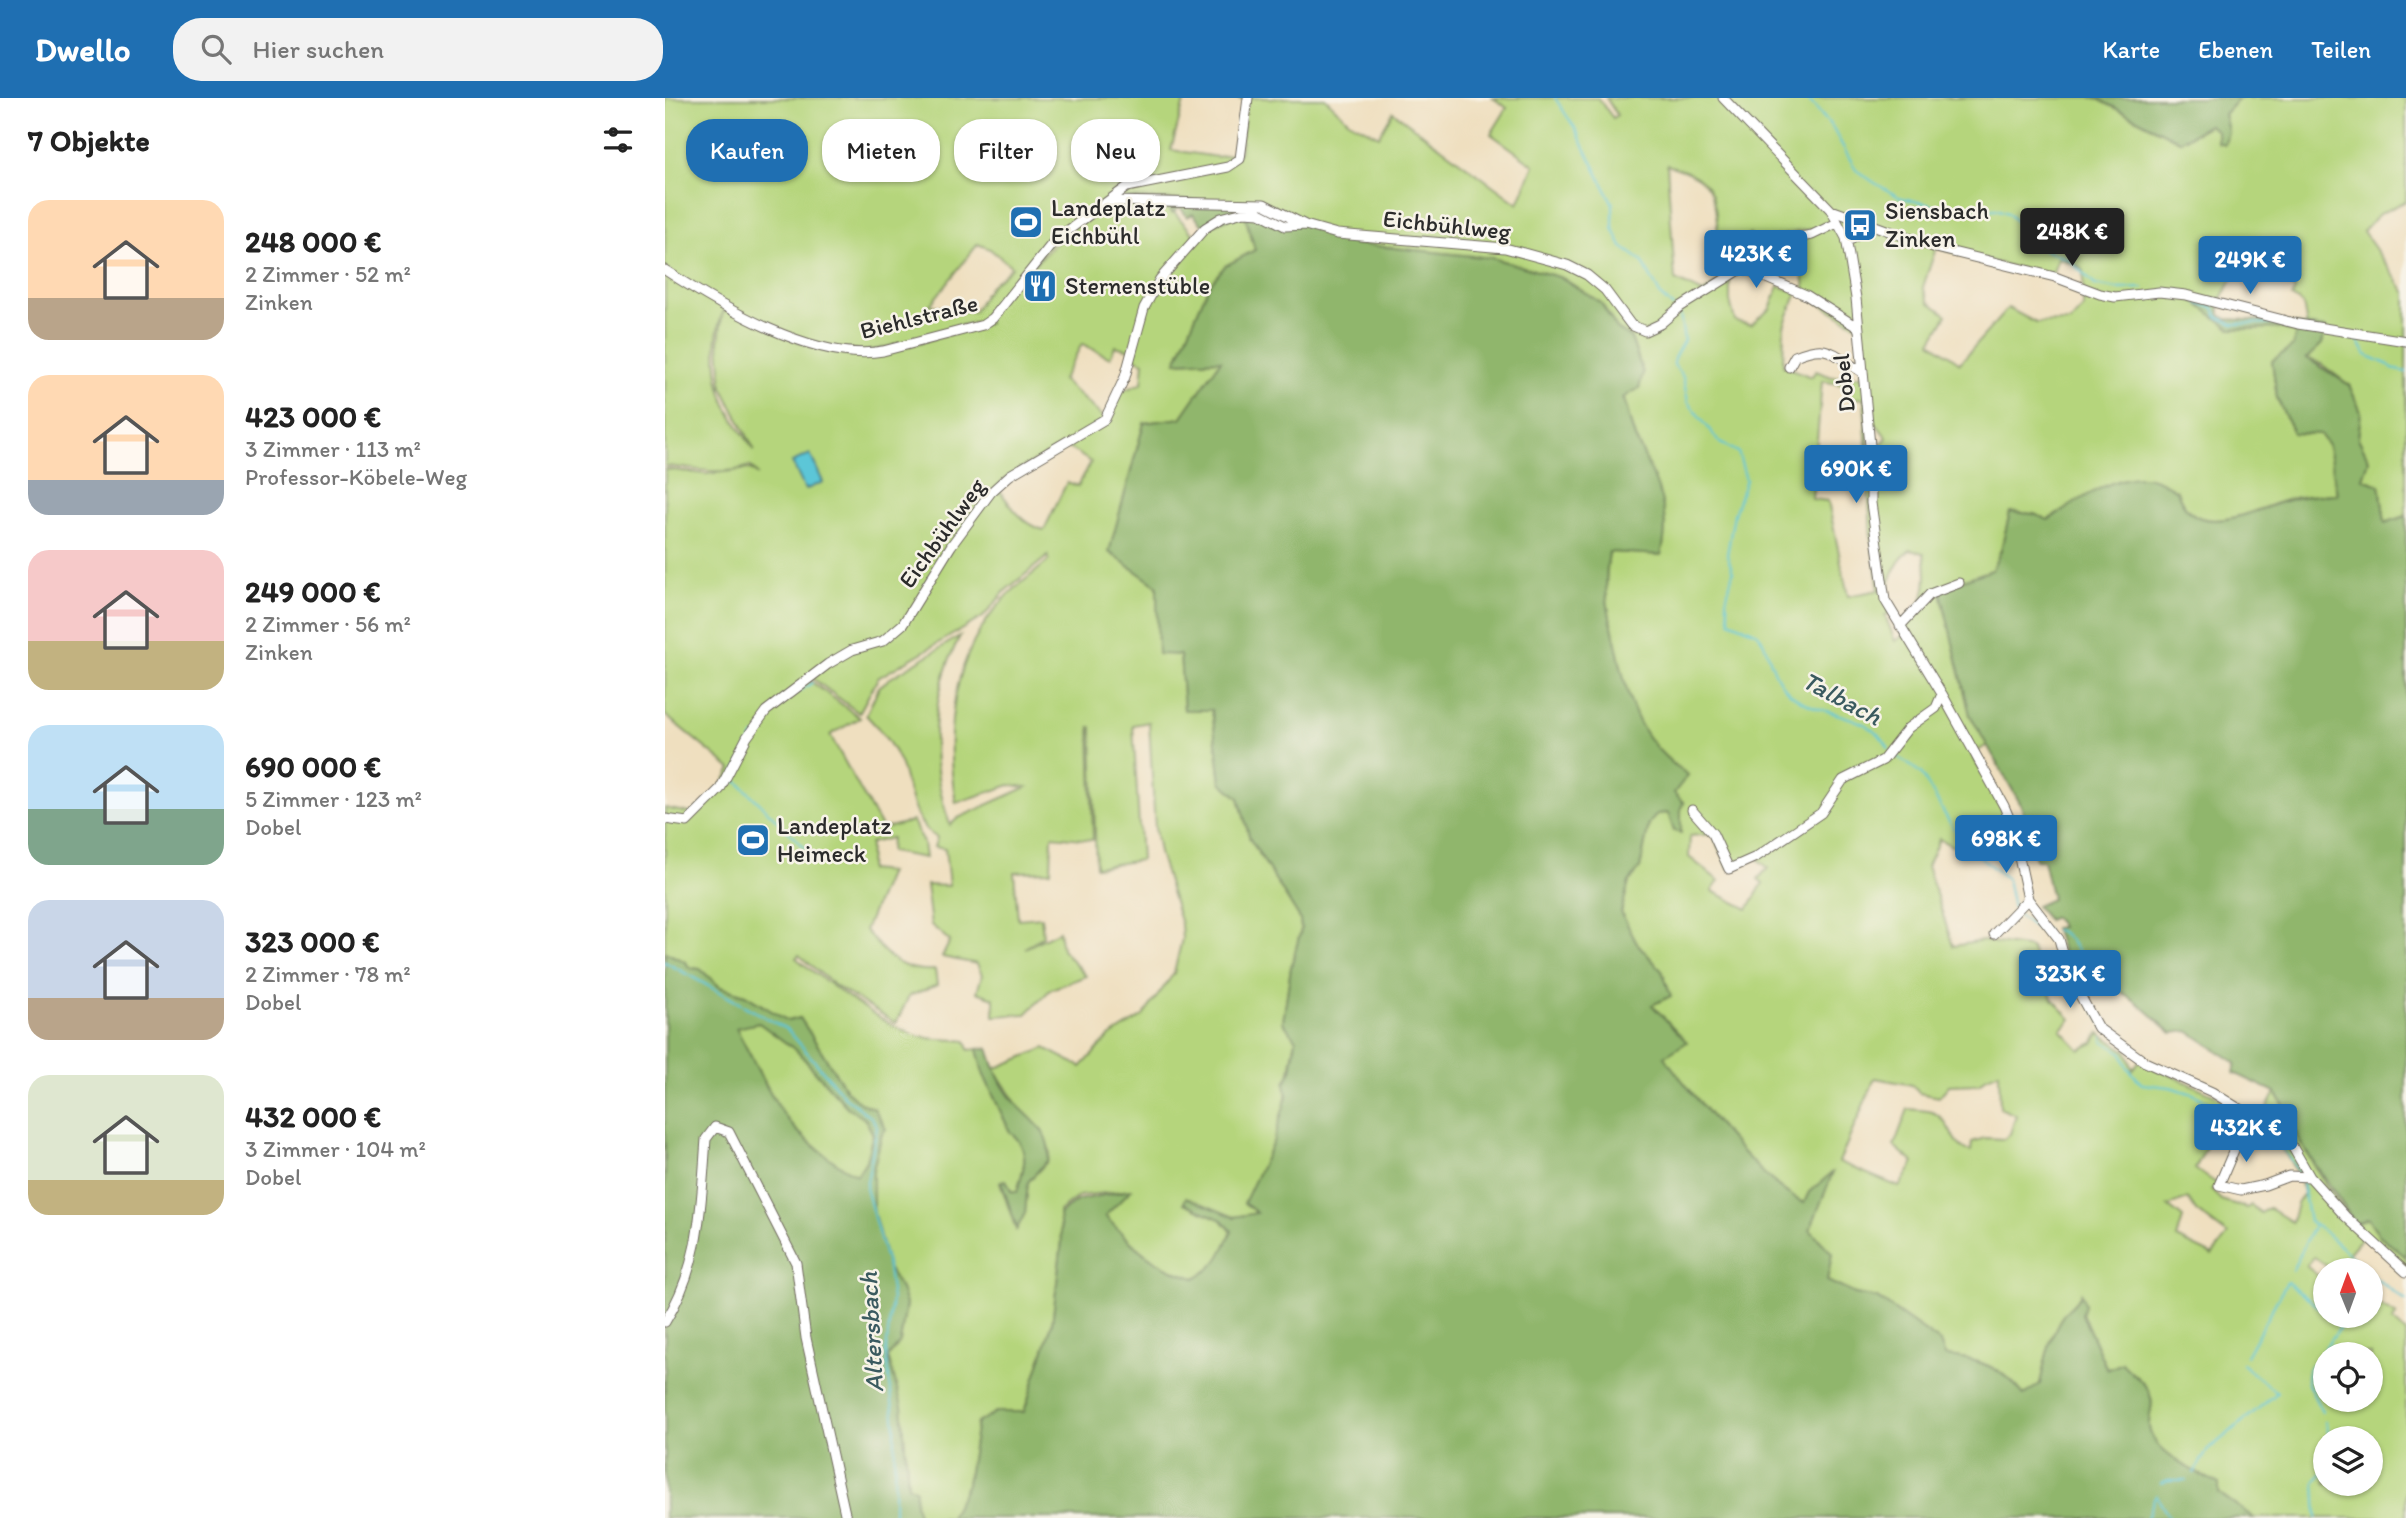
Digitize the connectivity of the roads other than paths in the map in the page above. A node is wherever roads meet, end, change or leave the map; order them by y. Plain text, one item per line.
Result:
1 (1248, 98) edge
2 (1723, 98) edge
3 (1108, 201) junction
4 (1831, 210) junction
5 (1289, 214) junction
6 (1860, 220) junction
7 (1836, 223) junction
8 (1305, 225) junction
9 (1285, 226) junction
10 (1846, 238) junction
11 (1743, 268) junction
12 (665, 270) edge
13 (1857, 327) junction
14 (2406, 341) edge
15 (1789, 367) dead end
16 (1862, 372) junction
17 (1959, 583) dead end
18 (1900, 626) junction
19 (1943, 694) junction
20 (1936, 708) junction
21 (1951, 712) junction
22 (1692, 810) dead end
23 (665, 819) edge
24 (2028, 899) junction
25 (1994, 934) dead end
26 (2247, 1121) junction
27 (2305, 1178) junction
28 (2406, 1272) edge
29 (665, 1322) edge
30 (846, 1518) edge

1 - 3 street, Biehlstraße
2 - 4 street
3 - 5 street
3 - 12 street, Biehlstraße
4 - 6 street
4 - 7 street, Dobel
5 - 8 street
5 - 9 street
6 - 10 street
6 - 14 street
7 - 10 street, Dobel
7 - 11 street, Eichbühlweg
8 - 9 street, Eichbühlweg
8 - 11 street, Eichbühlweg
9 - 23 street, Eichbühlweg
10 - 13 street, Dobel
11 - 13 street
13 - 16 street, Dobel
15 - 16 street
16 - 18 street, Dobel
17 - 18 street
18 - 19 street, Dobel
19 - 20 street
19 - 21 street, Dobel
20 - 21 street
20 - 22 street
21 - 24 street, Dobel
24 - 25 street
24 - 26 street, Dobel
26 - 27 street, Dobel
26 - 27 street
27 - 28 street, Dobel
29 - 30 street

